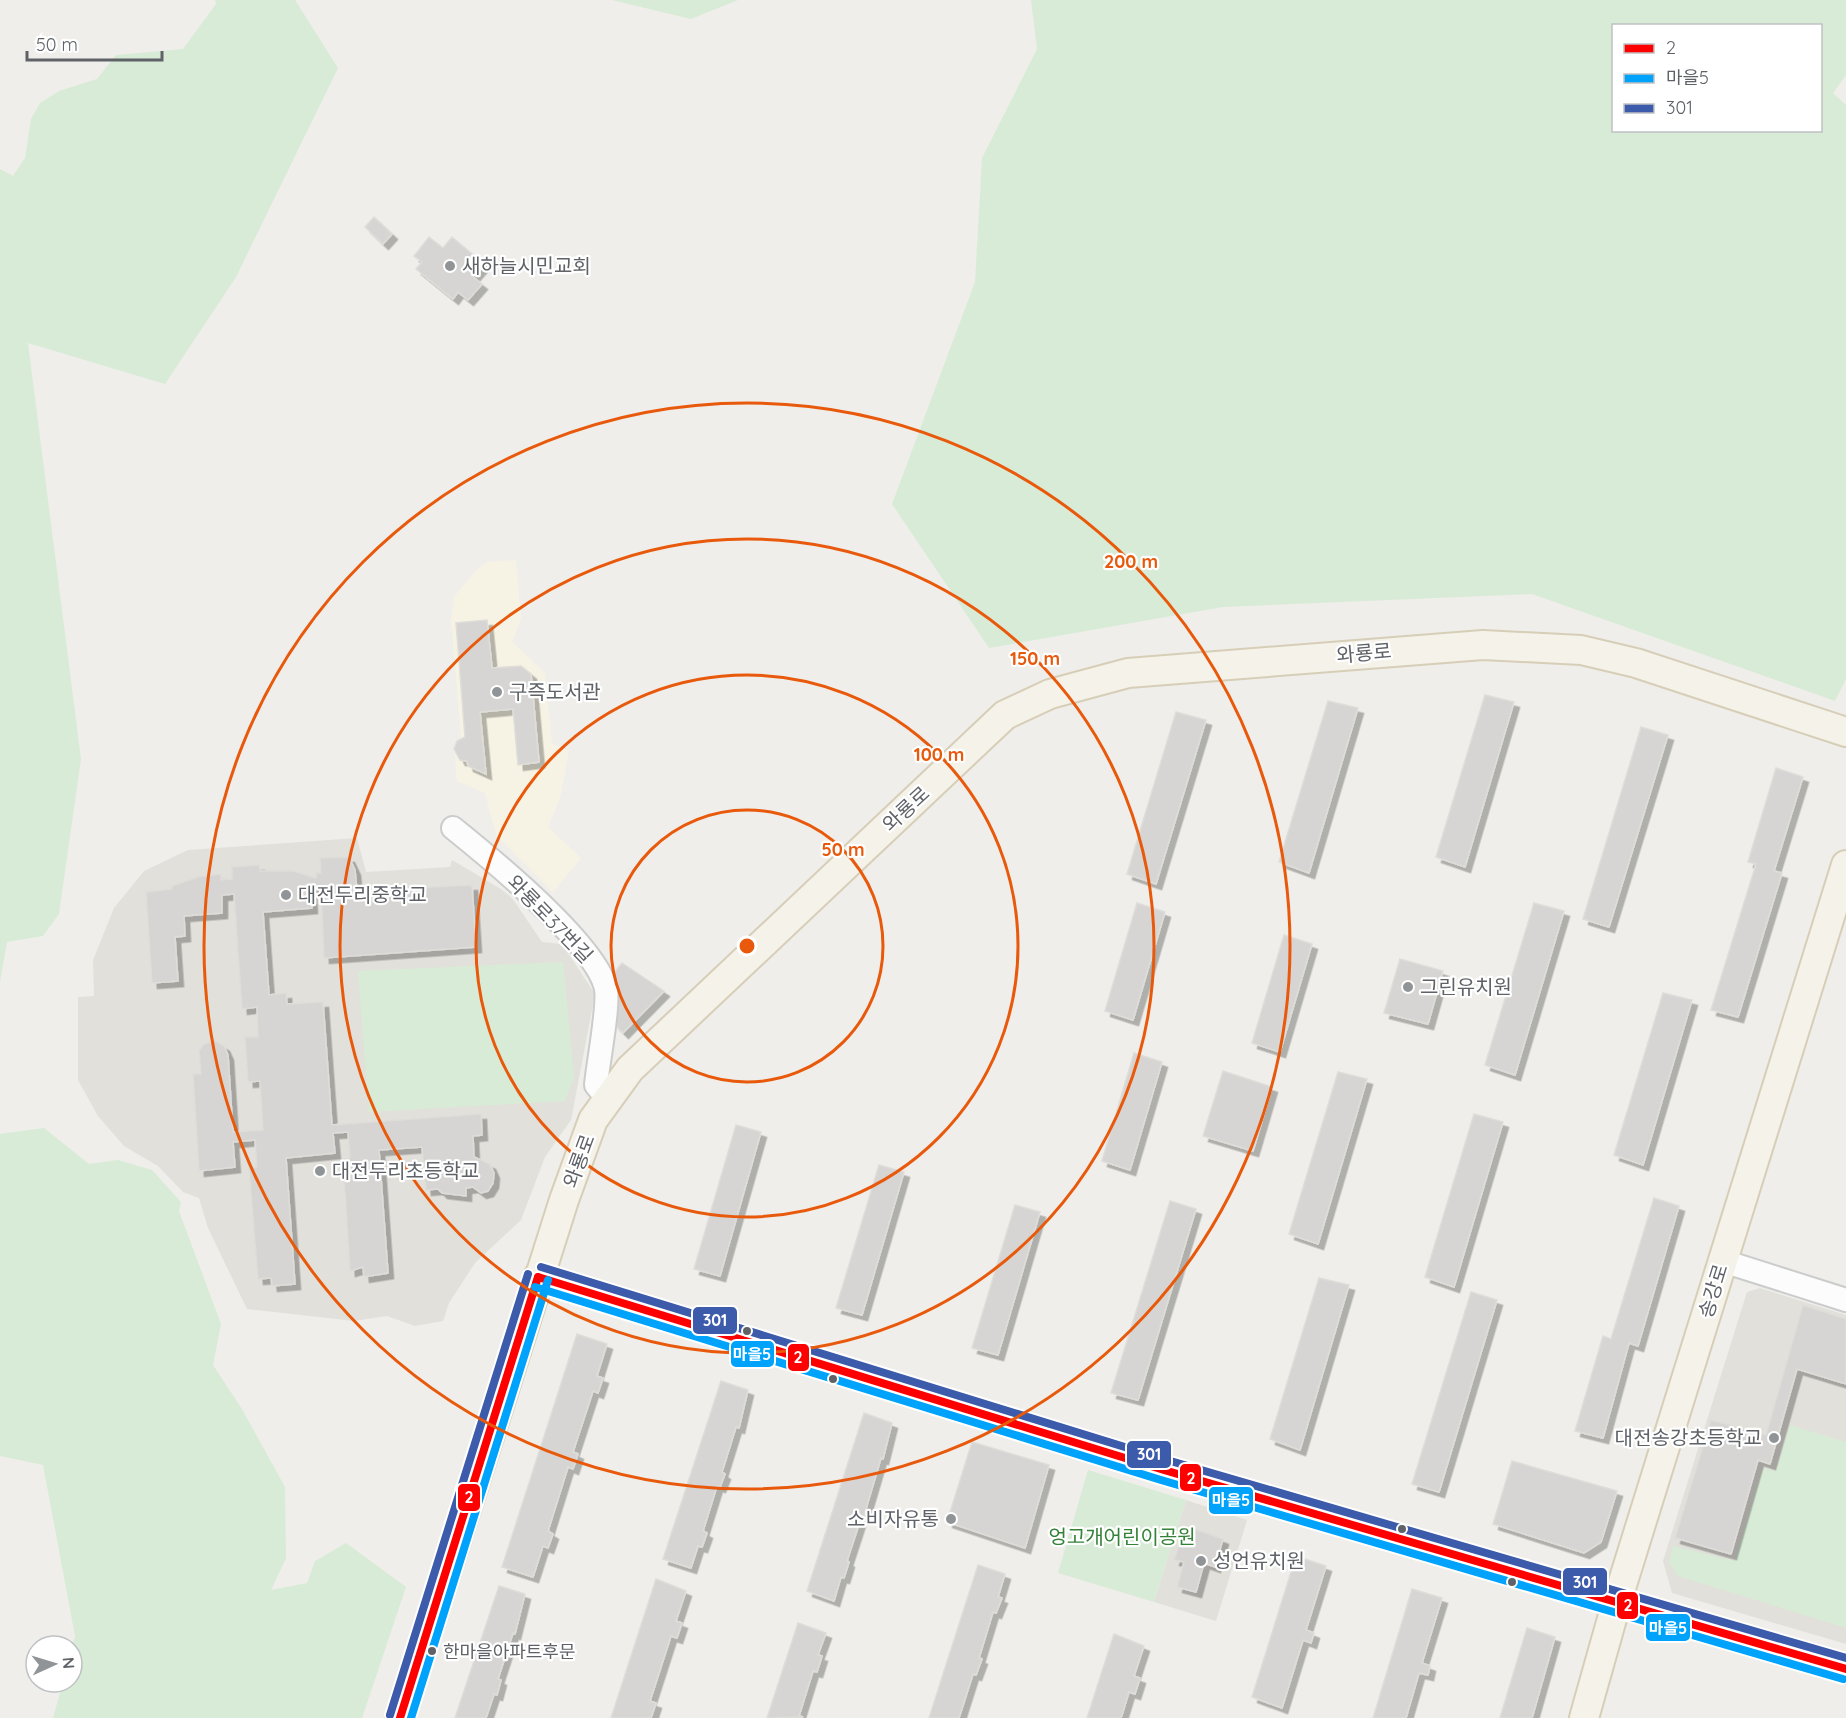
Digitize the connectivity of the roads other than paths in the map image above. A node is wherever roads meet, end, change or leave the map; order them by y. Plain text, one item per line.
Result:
1 (1846, 732) edge
2 (453, 828) dead end
3 (1846, 865) edge
4 (608, 1099) junction
5 (1723, 1261) junction
6 (538, 1277) junction
7 (1846, 1300) edge
8 (1617, 1601) junction
9 (1846, 1669) edge
10 (400, 1718) edge
11 (1584, 1718) edge

1 - 4 main road, 와룡로
2 - 4 street, 와룡로37번길
3 - 5 main road, 송강로
4 - 6 main road, 와룡로
5 - 7 street
5 - 8 main road, 송강로
6 - 8 main road
6 - 10 main road, 와룡로
8 - 9 main road
8 - 11 main road, 송강로

